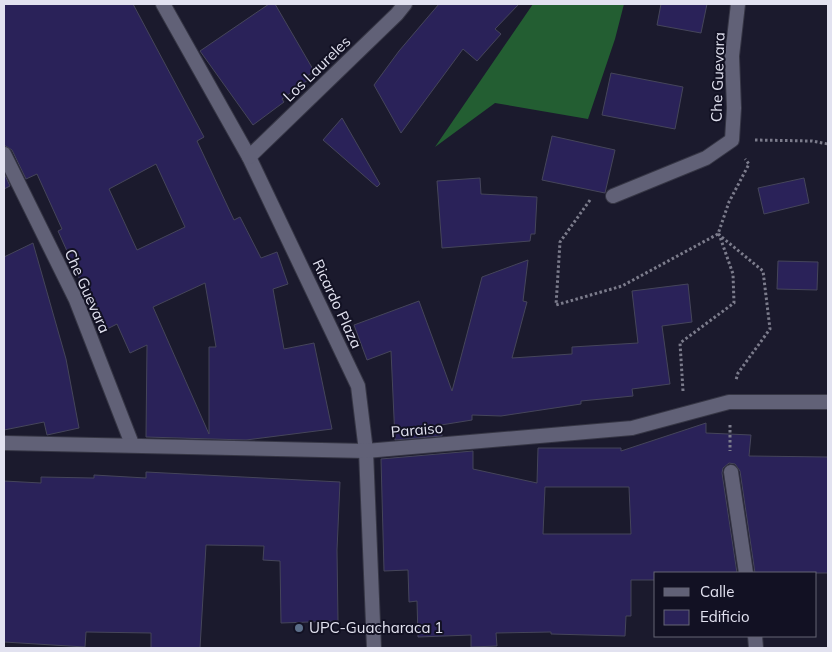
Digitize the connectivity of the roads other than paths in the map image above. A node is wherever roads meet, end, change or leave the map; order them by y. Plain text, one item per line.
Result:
1 (163, 4) edge
2 (405, 4) edge
3 (738, 4) edge
4 (4, 154) edge
5 (249, 157) junction
6 (613, 196) road end
7 (828, 402) edge
8 (4, 443) edge
9 (132, 444) junction
10 (366, 451) junction
11 (731, 472) road end
12 (746, 572) edge
13 (374, 648) edge

1 - 5 street, Ricardo Plaza
2 - 5 street, Los Laureles
3 - 6 street, Che Guevara
4 - 9 street, Che Guevara
5 - 10 street, Ricardo Plaza
7 - 10 street, Paraiso
8 - 9 street, Paraiso
9 - 10 street, Paraiso
10 - 13 street, Ricardo Plaza
11 - 12 street

